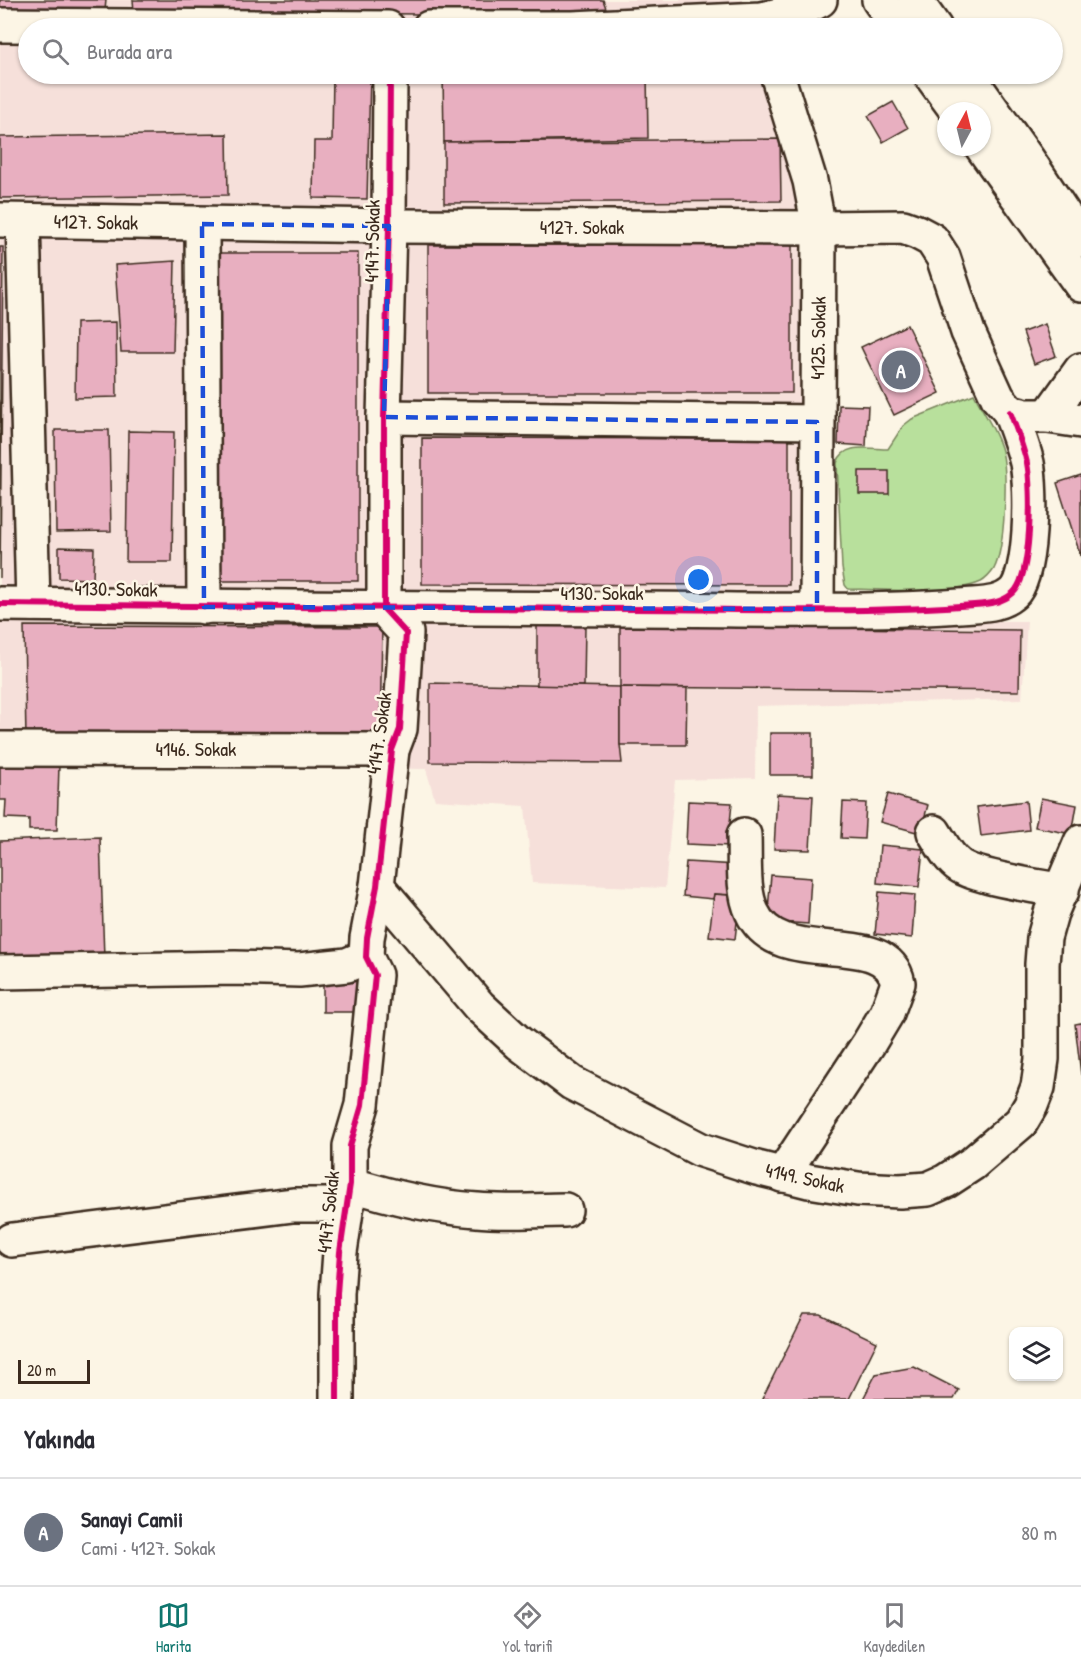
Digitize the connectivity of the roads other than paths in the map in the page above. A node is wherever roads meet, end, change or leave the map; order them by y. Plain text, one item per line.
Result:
1 (662, 0) edge
2 (820, 0) edge
3 (879, 0) edge
4 (915, 0) edge
5 (679, 18) edge
6 (775, 18) edge
7 (892, 18) edge
8 (928, 18) edge
9 (0, 24) edge
10 (18, 24) edge
11 (390, 84) edge
12 (780, 84) edge
13 (937, 84) edge
14 (974, 84) edge
15 (950, 102) edge
16 (988, 156) edge
17 (12, 220) edge
18 (202, 224) junction
19 (389, 226) junction
20 (819, 228) junction
21 (1081, 240) edge
22 (1081, 285) edge
23 (1081, 370) edge
24 (1081, 400) edge
25 (1010, 412) junction
26 (1081, 412) edge
27 (1048, 416) junction
28 (384, 417) junction
29 (1081, 421) edge
30 (817, 422) junction
31 (0, 604) edge
32 (33, 604) junction
33 (204, 607) junction
34 (384, 609) junction
35 (817, 609) junction
36 (0, 749) edge
37 (392, 750) junction
38 (934, 831) dead end
39 (744, 835) dead end
40 (1081, 842) edge
41 (377, 886) junction
42 (1062, 891) junction
43 (366, 957) junction
44 (0, 972) edge
45 (782, 1175) junction
46 (348, 1194) junction
47 (565, 1210) dead end
48 (12, 1240) dead end
49 (337, 1399) edge

1 - 5 street
2 - 6 street
3 - 7 street
4 - 8 street
9 - 10 street
11 - 19 street, 4147. Sokak
12 - 20 street, 4125. Sokak
13 - 15 street
14 - 21 street
16 - 22 street
17 - 18 street, 4127. Sokak
17 - 32 street
18 - 19 street, 4127. Sokak
18 - 33 street
19 - 20 street, 4127. Sokak
19 - 28 street, 4147. Sokak
20 - 25 street, 4127. Sokak
20 - 30 street, 4125. Sokak
23 - 27 street
24 - 27 street
25 - 27 street
25 - 35 street, 4130. Sokak
26 - 27 street
27 - 29 street
28 - 30 street
28 - 34 street, 4147. Sokak
30 - 35 street, 4125. Sokak
31 - 32 street, 4130. Sokak
32 - 33 street, 4130. Sokak
33 - 34 street, 4130. Sokak
34 - 35 street, 4130. Sokak
34 - 37 street, 4147. Sokak
36 - 37 street, 4146. Sokak
37 - 41 street, 4147. Sokak
38 - 42 street
39 - 45 street
40 - 42 street, 4149. Sokak
41 - 43 street, 4147. Sokak
41 - 45 street, 4149. Sokak
42 - 45 street, 4149. Sokak
43 - 44 street
43 - 46 street, 4147. Sokak
46 - 47 street
46 - 48 street
46 - 49 street, 4147. Sokak

